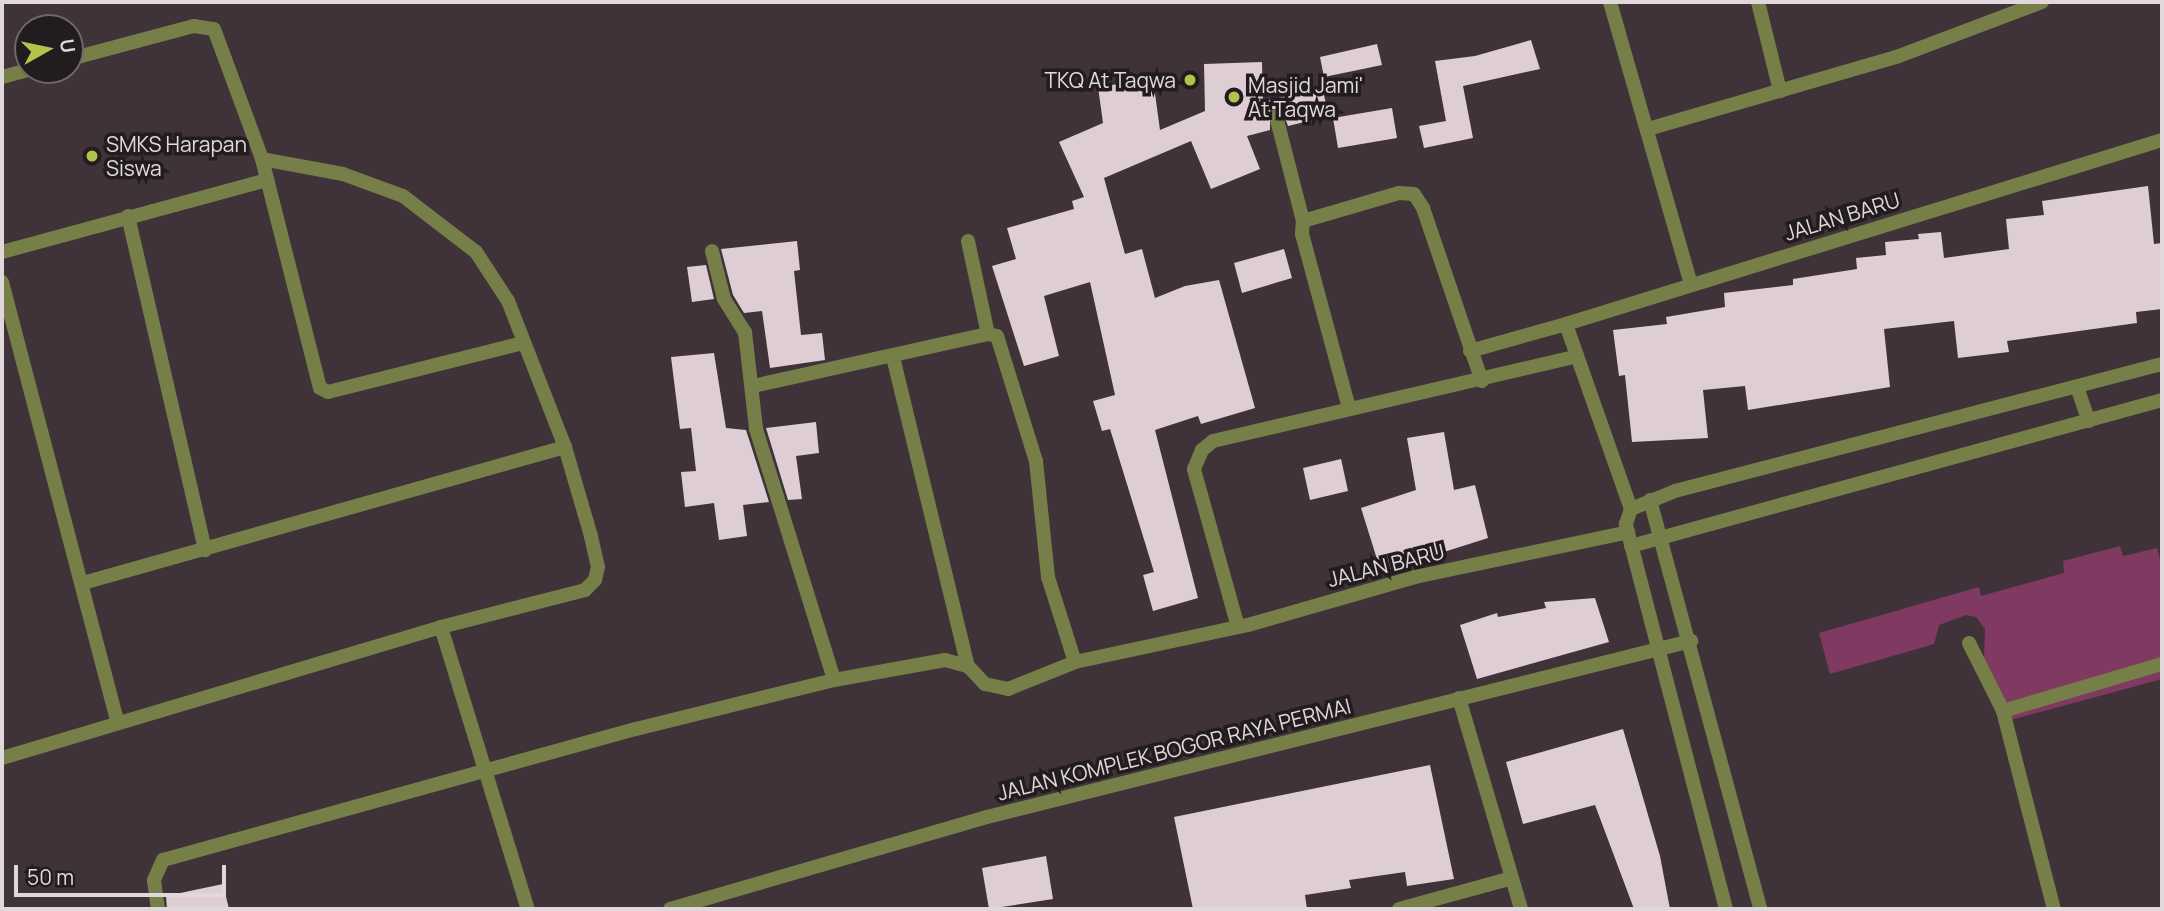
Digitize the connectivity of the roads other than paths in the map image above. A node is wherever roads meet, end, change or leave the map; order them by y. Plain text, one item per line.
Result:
1 (1610, 2) edge
2 (1758, 2) edge
3 (2042, 2) edge
4 (84, 56) edge
5 (1780, 91) junction
6 (1276, 117) dead end
7 (1648, 129) junction
8 (2162, 140) edge
9 (262, 159) junction
10 (267, 180) junction
11 (128, 216) junction
12 (1303, 220) junction
13 (968, 241) dead end
14 (712, 251) dead end
15 (2, 252) edge
16 (2, 282) edge
17 (1692, 284) junction
18 (1566, 324) junction
19 (988, 334) junction
20 (523, 343) junction
21 (1471, 351) junction
22 (1577, 356) junction
23 (893, 357) junction
24 (2162, 364) edge
25 (1482, 381) junction
26 (752, 386) junction
27 (2077, 387) junction
28 (2162, 400) edge
29 (1349, 408) junction
30 (2090, 421) junction
31 (565, 447) junction
32 (1650, 500) junction
33 (1629, 503) junction
34 (1661, 536) junction
35 (1629, 539) junction
36 (205, 550) junction
37 (83, 583) junction
38 (1238, 626) junction
39 (441, 628) junction
40 (1691, 641) junction
41 (1969, 643) dead end
42 (1660, 650) junction
43 (1075, 662) junction
44 (2162, 664) edge
45 (968, 666) junction
46 (834, 680) junction
47 (1459, 698) junction
48 (2003, 711) junction
49 (118, 723) junction
50 (2, 758) edge
51 (485, 771) junction
52 (1512, 878) junction
53 (158, 909) edge
54 (528, 909) edge
55 (670, 909) edge
56 (1399, 909) edge
57 (1521, 909) edge
58 (1726, 909) edge
59 (1760, 909) edge
60 (2054, 909) edge

1 - 7 street
2 - 5 street
3 - 5 street
4 - 9 street
5 - 7 street
6 - 12 street
7 - 17 street
8 - 17 street, JALAN BARU
9 - 10 street
9 - 20 street
10 - 11 street
10 - 20 street
11 - 15 street
11 - 36 street
12 - 21 street
12 - 29 street
13 - 19 street
14 - 26 street
16 - 37 street
17 - 18 street, JALAN BARU
18 - 21 street, JALAN BARU
18 - 22 street
19 - 23 street
19 - 43 street
20 - 31 street
21 - 25 street
22 - 25 street
22 - 33 street
23 - 26 street
23 - 45 street
24 - 27 street
25 - 29 street
26 - 46 street
27 - 30 street
27 - 32 street
28 - 30 street, JALAN BARU
29 - 38 street
30 - 34 street, JALAN BARU
31 - 36 street
31 - 39 street
32 - 33 street
32 - 34 street
33 - 35 street
34 - 35 street, JALAN BARU
34 - 40 street
35 - 38 street, JALAN BARU
35 - 42 street
36 - 37 street
37 - 49 street
38 - 43 street, JALAN BARU
39 - 49 street
39 - 51 street
40 - 42 street, JALAN KOMPLEK BOGOR RAYA PERMAI
40 - 59 street
41 - 48 street
42 - 47 street, JALAN KOMPLEK BOGOR RAYA PERMAI
42 - 58 street
43 - 45 street
44 - 48 street
45 - 46 street
46 - 51 street
47 - 52 street
47 - 55 street, JALAN KOMPLEK BOGOR RAYA PERMAI
48 - 60 street
49 - 50 street
51 - 53 street
51 - 54 street
52 - 56 street
52 - 57 street

